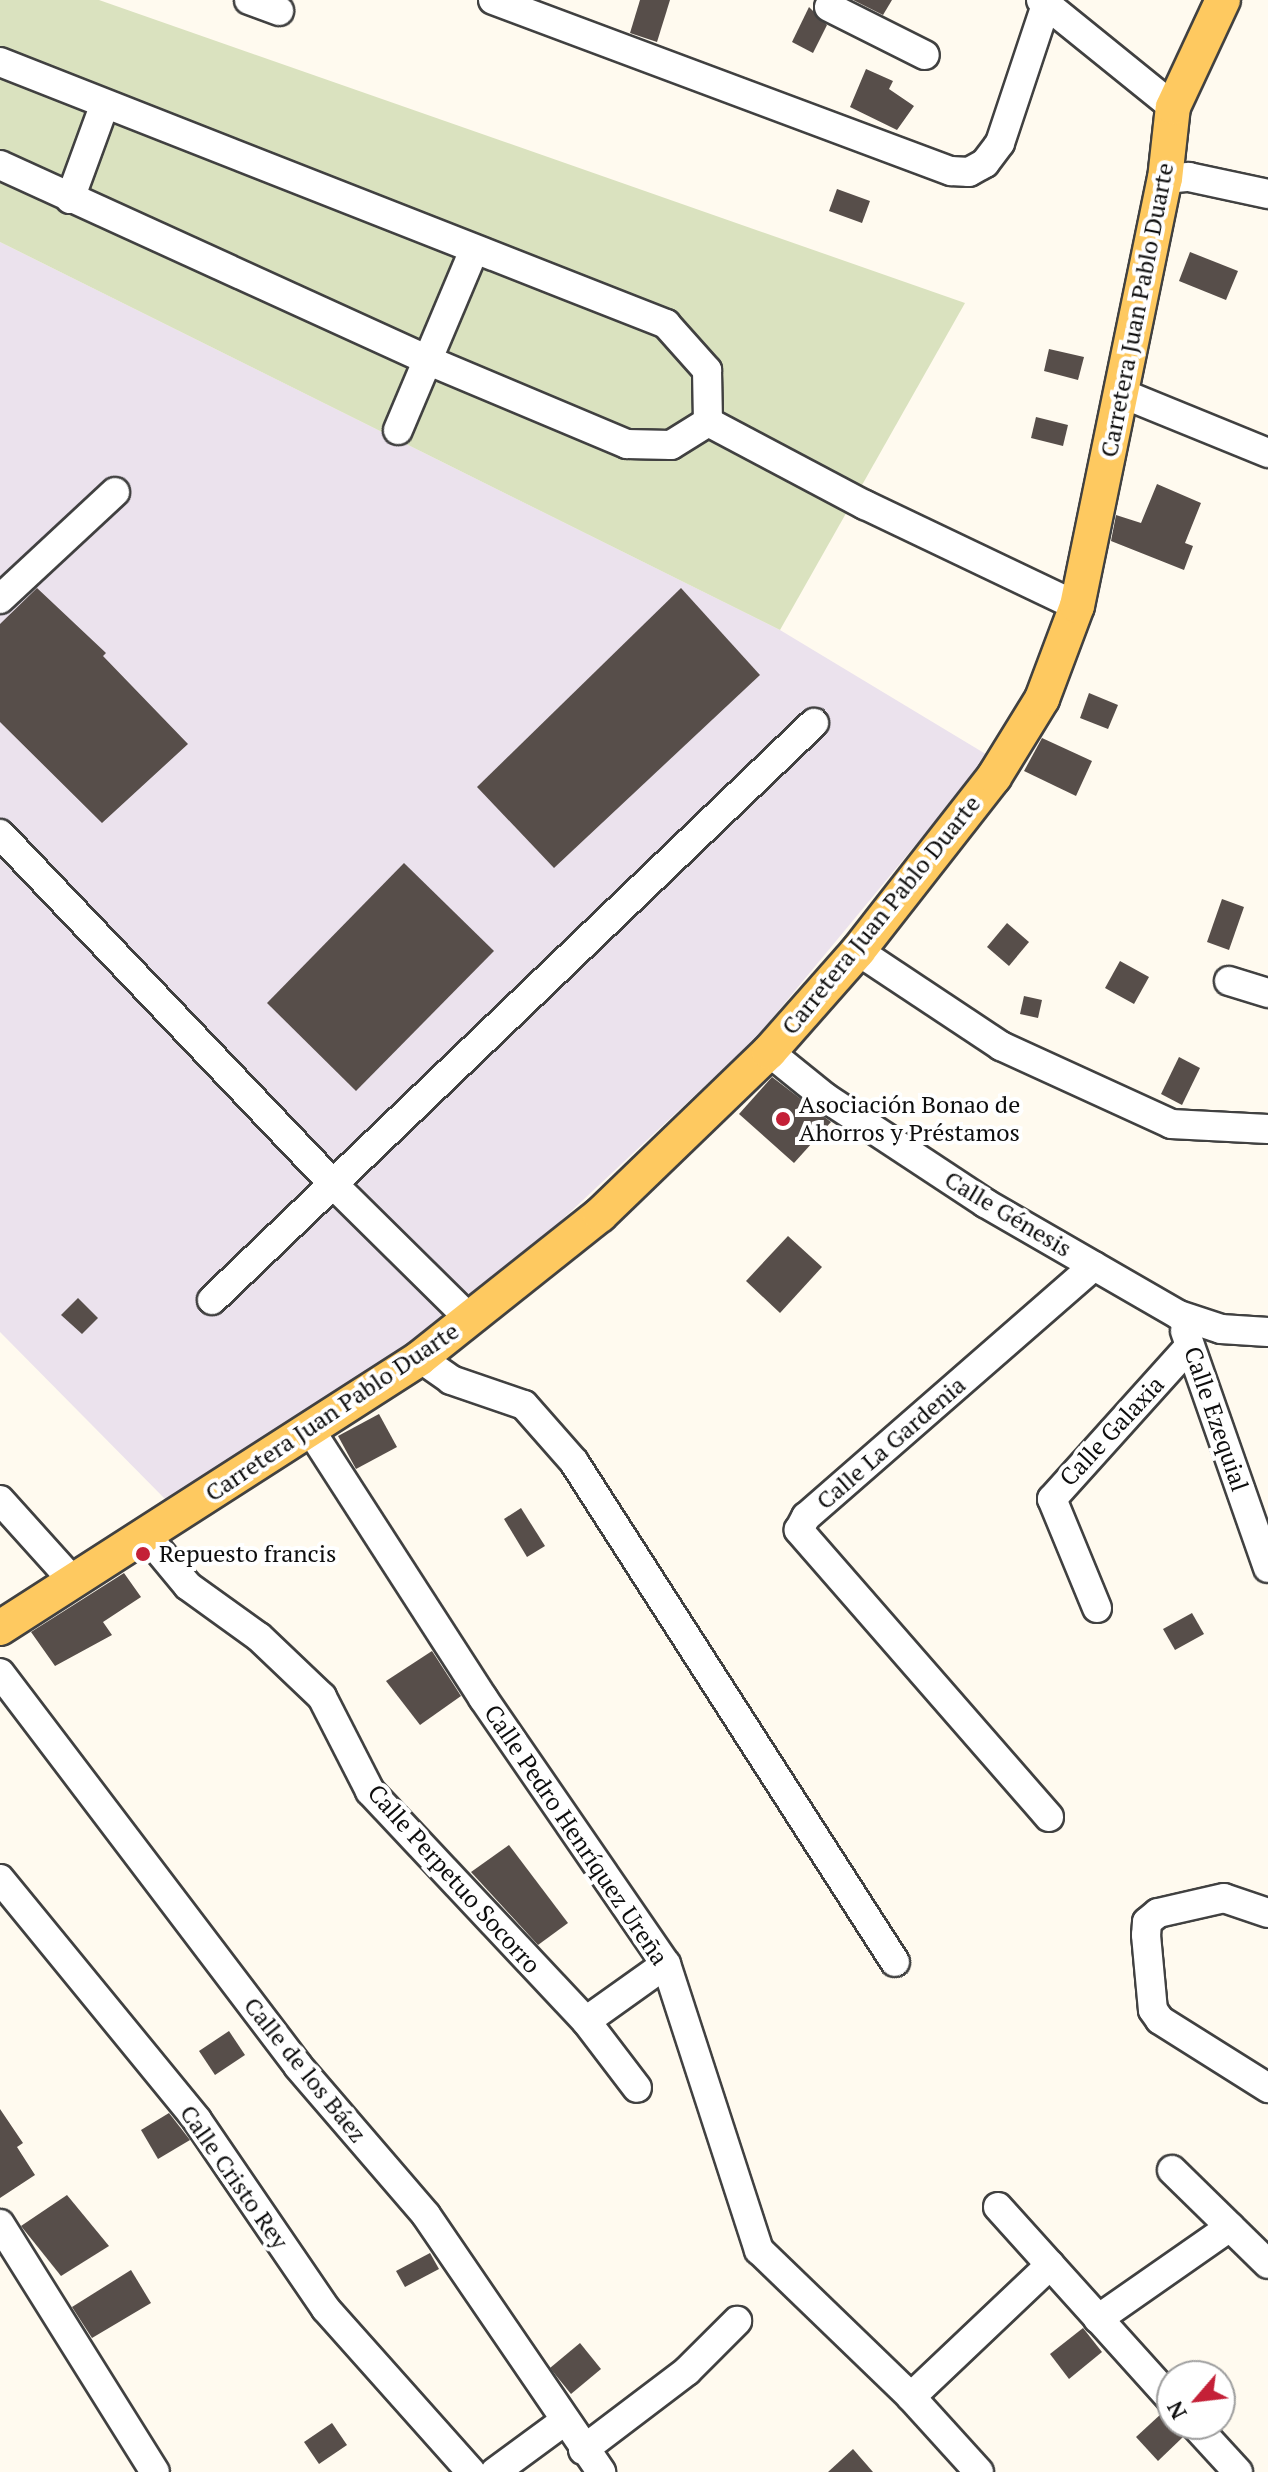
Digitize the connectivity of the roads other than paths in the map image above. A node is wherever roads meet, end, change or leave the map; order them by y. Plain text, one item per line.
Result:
1 (249, 0) edge
2 (493, 0) edge
3 (1223, 0) edge
4 (824, 2) edge
5 (1043, 2) edge
6 (279, 11) dead end
7 (925, 55) dead end
8 (0, 62) edge
9 (104, 106) junction
10 (1173, 107) junction
11 (0, 165) edge
12 (1165, 179) junction
13 (1268, 194) edge
14 (70, 199) junction
15 (474, 250) junction
16 (427, 360) junction
17 (1121, 393) junction
18 (708, 422) junction
19 (398, 430) dead end
20 (1268, 453) edge
21 (115, 492) dead end
22 (0, 599) edge
23 (1077, 606) junction
24 (814, 723) dead end
25 (0, 834) edge
26 (858, 951) junction
27 (1229, 981) dead end
28 (1268, 993) edge
29 (769, 1052) junction
30 (1268, 1129) edge
31 (335, 1186) junction
32 (1094, 1266) junction
33 (212, 1300) dead end
34 (1179, 1315) junction
35 (470, 1319) junction
36 (1268, 1332) edge
37 (1190, 1346) junction
38 (420, 1358) junction
39 (311, 1431) junction
40 (0, 1500) edge
41 (145, 1534) junction
42 (1268, 1568) edge
43 (73, 1581) junction
44 (1097, 1608) dead end
45 (4, 1618) edge
46 (0, 1673) edge
47 (1049, 1817) dead end
48 (0, 1879) edge
49 (1268, 1913) edge
50 (895, 1962) dead end
51 (666, 1964) junction
52 (586, 2021) junction
53 (637, 2088) dead end
54 (1268, 2088) edge
55 (1172, 2170) dead end
56 (998, 2207) dead end
57 (0, 2224) edge
58 (1230, 2227) junction
59 (1263, 2248) edge
60 (1050, 2265) junction
61 (1098, 2319) junction
62 (737, 2321) dead end
63 (1156, 2382) edge
64 (911, 2397) junction
65 (563, 2422) junction
66 (1209, 2440) edge
67 (583, 2450) junction
68 (155, 2472) edge
69 (471, 2472) edge
70 (495, 2472) edge
71 (601, 2472) edge
72 (979, 2472) edge
73 (1238, 2472) edge

1 - 6 street
2 - 5 street
3 - 10 main road, Carretera Juan Pablo Duarte
4 - 7 street
5 - 10 street
8 - 9 street
9 - 14 street
9 - 15 street
10 - 12 main road, Carretera Juan Pablo Duarte
11 - 14 street
12 - 13 street
12 - 17 main road, Carretera Juan Pablo Duarte
14 - 16 street
15 - 16 street
15 - 18 street
16 - 18 street
16 - 19 street
17 - 20 street
17 - 23 main road, Carretera Juan Pablo Duarte
18 - 23 street
21 - 22 street
23 - 26 main road, Carretera Juan Pablo Duarte
24 - 31 street
25 - 31 street
26 - 29 main road, Carretera Juan Pablo Duarte
26 - 30 street
27 - 28 street
29 - 32 street, Calle Génesis
29 - 35 main road, Carretera Juan Pablo Duarte
31 - 33 street
31 - 35 street
32 - 34 street, Calle Génesis
32 - 47 street, Calle La Gardenia
34 - 36 street, Calle Génesis
34 - 37 street, Calle Ezequial
35 - 38 main road, Carretera Juan Pablo Duarte
37 - 42 street, Calle Ezequial
37 - 44 street, Calle Galaxia
38 - 39 main road, Carretera Juan Pablo Duarte
38 - 50 street
39 - 41 main road, Carretera Juan Pablo Duarte
39 - 51 street, Calle Pedro Henríquez Ureña
40 - 43 street
41 - 43 main road, Carretera Juan Pablo Duarte
41 - 52 street, Calle Perpetuo Socorro
43 - 45 main road, Carretera Juan Pablo Duarte
46 - 65 street, Calle de los Báez
48 - 69 street, Calle Cristo Rey
49 - 54 street
51 - 52 street
51 - 64 street, Calle Pedro Henríquez Ureña
52 - 53 street, Calle Perpetuo Socorro
55 - 58 street
56 - 60 street
57 - 68 street
58 - 59 street
58 - 61 street
60 - 61 street
60 - 64 street
61 - 63 street
62 - 67 street
64 - 72 street, Calle Pedro Henríquez Ureña
65 - 67 street, Calle de los Báez
65 - 70 street
66 - 73 street
67 - 71 street, Calle de los Báez

